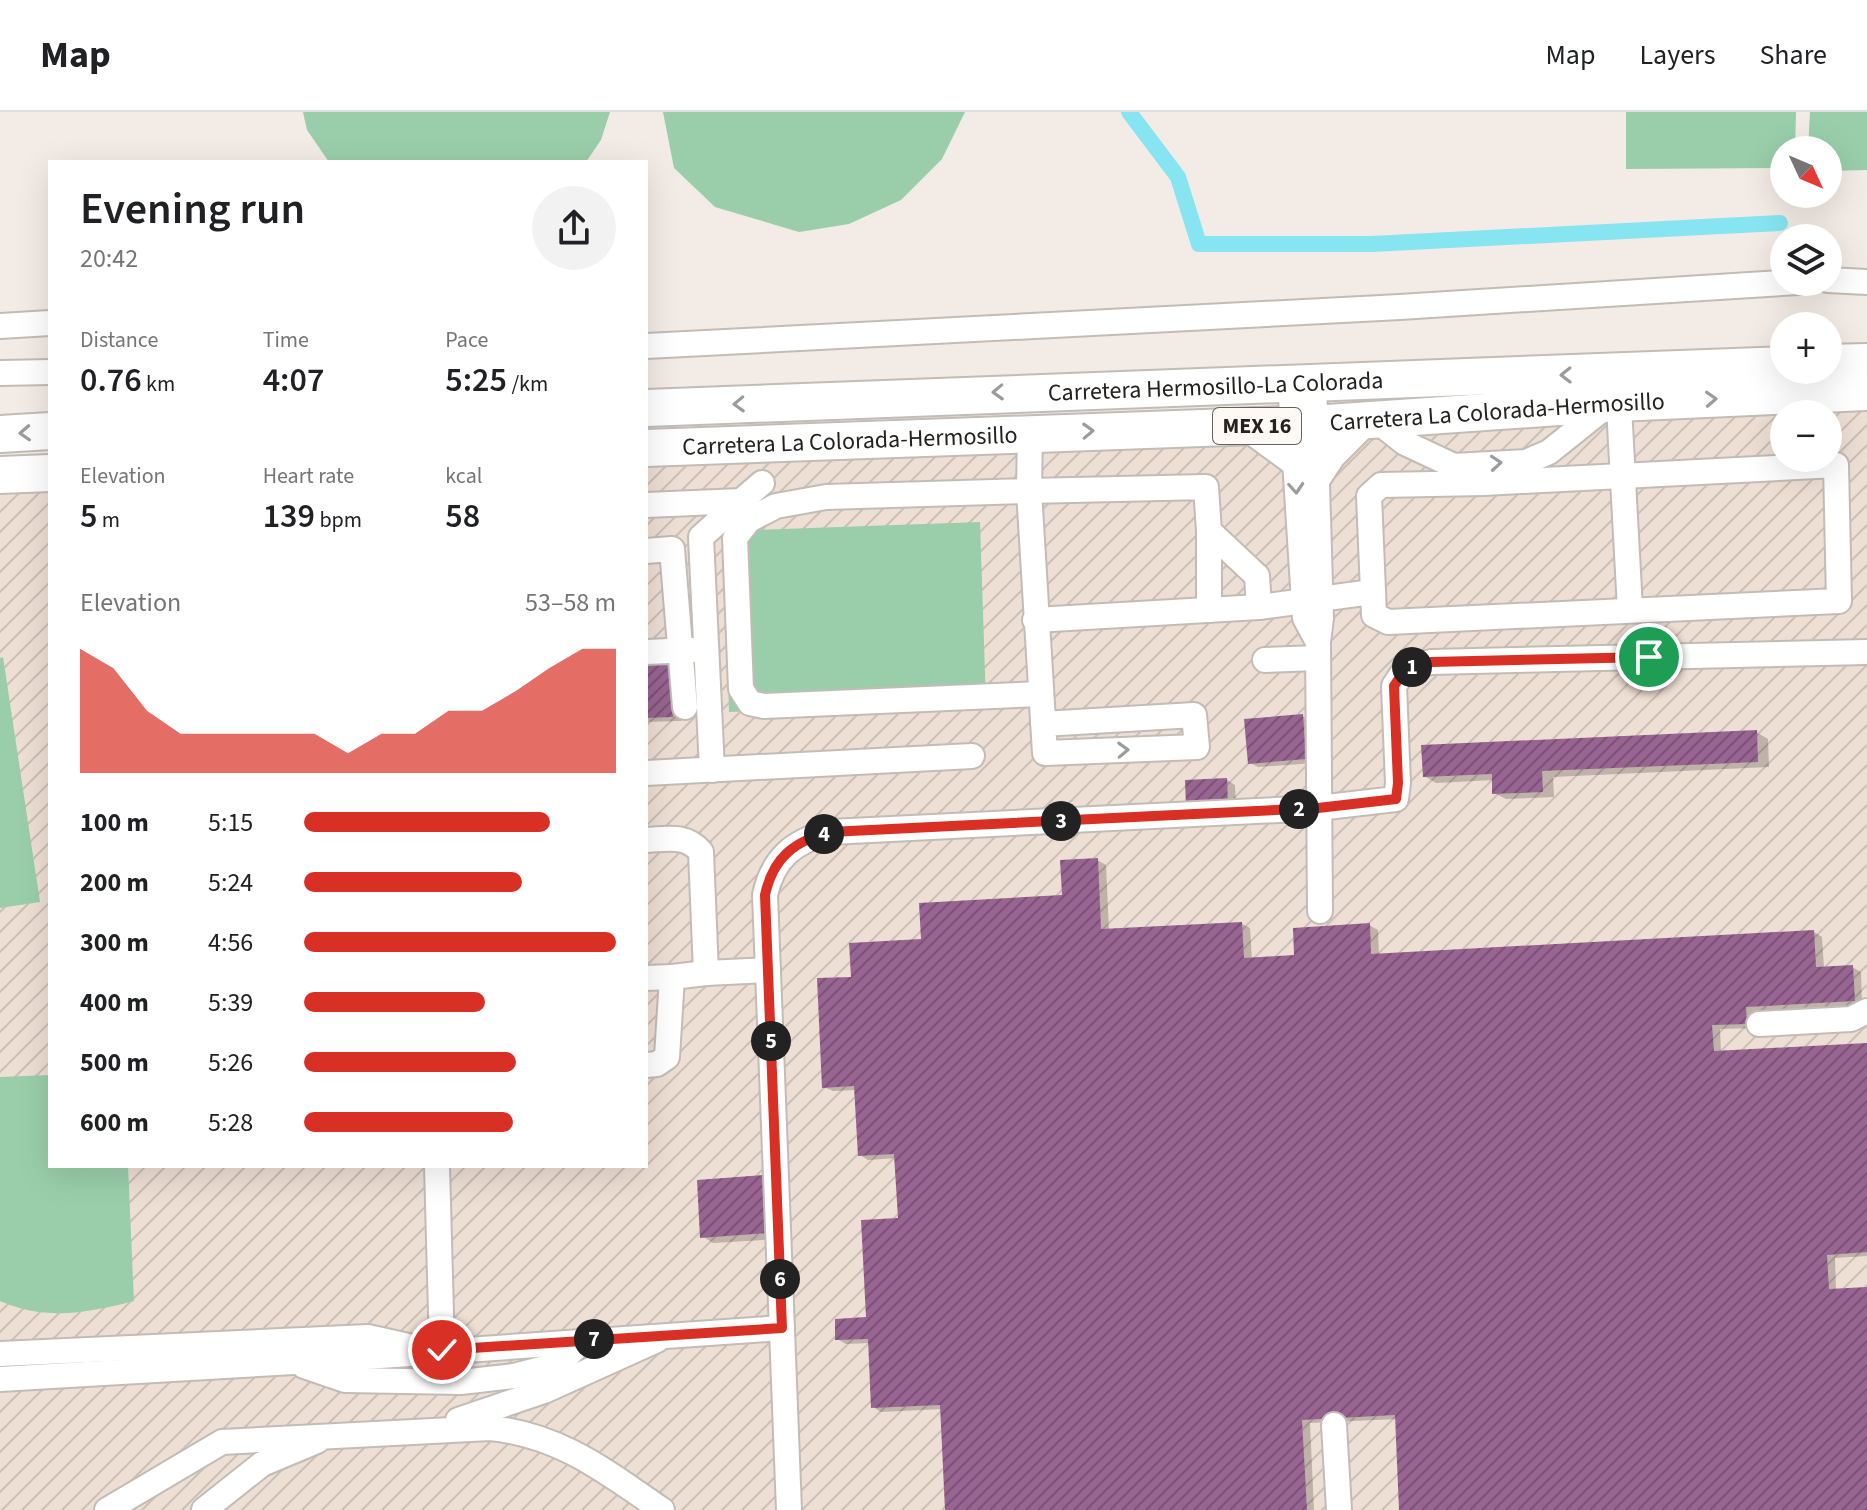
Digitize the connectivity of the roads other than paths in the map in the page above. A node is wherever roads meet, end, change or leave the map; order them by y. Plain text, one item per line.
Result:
1 (1842, 281) edge
2 (1867, 282) edge
3 (1770, 284) edge
4 (48, 323) edge
5 (0, 326) edge
6 (648, 346) edge
7 (1867, 362) edge
8 (1842, 363) edge
9 (1770, 367) edge
10 (48, 372) edge
11 (0, 373) edge
12 (1302, 382) junction
13 (1867, 392) edge
14 (1615, 394) junction
15 (648, 408) edge
16 (1368, 420) junction
17 (48, 431) edge
18 (1030, 432) junction
19 (0, 434) edge
20 (1303, 444) junction
21 (648, 448) edge
22 (48, 473) edge
23 (0, 475) edge
24 (1622, 476) junction
25 (762, 483) dead end
26 (1029, 491) junction
27 (741, 501) junction
28 (648, 505) edge
29 (1209, 531) junction
30 (648, 551) edge
31 (1372, 592) junction
32 (1312, 599) junction
33 (1259, 607) junction
34 (1630, 609) junction
35 (1209, 610) junction
36 (1035, 620) junction
37 (740, 648) junction
38 (705, 649) junction
39 (1318, 650) junction
40 (679, 651) junction
41 (648, 652) edge
42 (1867, 652) edge
43 (1265, 660) dead end
44 (1041, 694) junction
45 (685, 707) dead end
46 (1043, 724) junction
47 (972, 756) dead end
48 (712, 770) junction
49 (648, 773) edge
50 (1318, 808) junction
51 (648, 840) edge
52 (1320, 911) dead end
53 (768, 970) junction
54 (706, 973) junction
55 (672, 977) junction
56 (648, 978) edge
57 (1867, 1011) edge
58 (1759, 1024) dead end
59 (648, 1065) edge
60 (437, 1168) edge
61 (782, 1328) junction
62 (674, 1333) junction
63 (585, 1339) junction
64 (434, 1350) junction
65 (0, 1354) edge
66 (294, 1362) junction
67 (0, 1379) edge
68 (1334, 1425) dead end
69 (420, 1430) junction
70 (327, 1437) junction
71 (238, 1484) junction
72 (107, 1510) edge
73 (204, 1510) edge
74 (230, 1510) edge
75 (662, 1510) edge
76 (789, 1510) edge
77 (1339, 1510) edge

1 - 2 lane
3 - 6 lane
4 - 5 lane
7 - 8 highway
9 - 14 highway, Carretera Hermosillo-La Colorada / MEX 16
10 - 11 lane
14 -> 12 highway, Carretera Hermosillo-La Colorada / MEX 16
12 -> 15 highway, Carretera Hermosillo-La Colorada / MEX 16
12 - 20 lane
14 -> 13 highway, Carretera La Colorada-Hermosillo / MEX 16
14 - 16 highway, Carretera La Colorada-Hermosillo / MEX 16
16 -> 14 lane
14 - 24 lane
16 - 20 highway, Carretera La Colorada-Hermosillo / MEX 16
16 - 20 highway
17 -> 19 highway
18 -> 20 highway, Carretera La Colorada-Hermosillo / MEX 16
18 - 21 highway, Carretera La Colorada-Hermosillo / MEX 16
18 - 26 lane
20 - 32 lane
22 - 23 highway
24 - 31 lane
24 - 34 lane
24 - 34 lane
25 - 27 lane
26 - 29 lane
26 - 36 lane
26 - 37 lane
27 - 28 lane
27 - 38 lane
29 - 33 lane
29 - 35 lane
30 - 40 lane
31 - 32 lane
31 - 34 lane
32 - 33 lane
32 - 39 lane
33 - 35 lane
35 - 36 lane
36 - 44 lane
37 - 38 lane
37 - 44 lane
38 - 40 lane
38 - 48 lane
39 - 43 lane
39 - 50 lane
40 - 41 lane
40 - 45 lane
42 - 50 lane
44 - 46 lane
46 -> 46 lane
47 - 48 lane
48 - 49 lane
50 - 52 lane
50 - 53 lane
51 - 54 lane
53 - 54 lane
53 - 61 lane
54 - 55 lane
55 - 56 lane
55 - 59 lane
57 - 58 lane
60 - 64 lane
61 - 62 lane
61 - 76 lane
62 - 63 lane
62 - 69 lane
63 - 64 lane
63 - 66 lane
64 - 65 lane
64 - 66 lane
66 - 67 lane
68 - 77 lane
69 - 70 lane
69 - 75 lane
70 - 71 lane
70 - 72 lane
71 - 73 lane
71 - 74 lane

